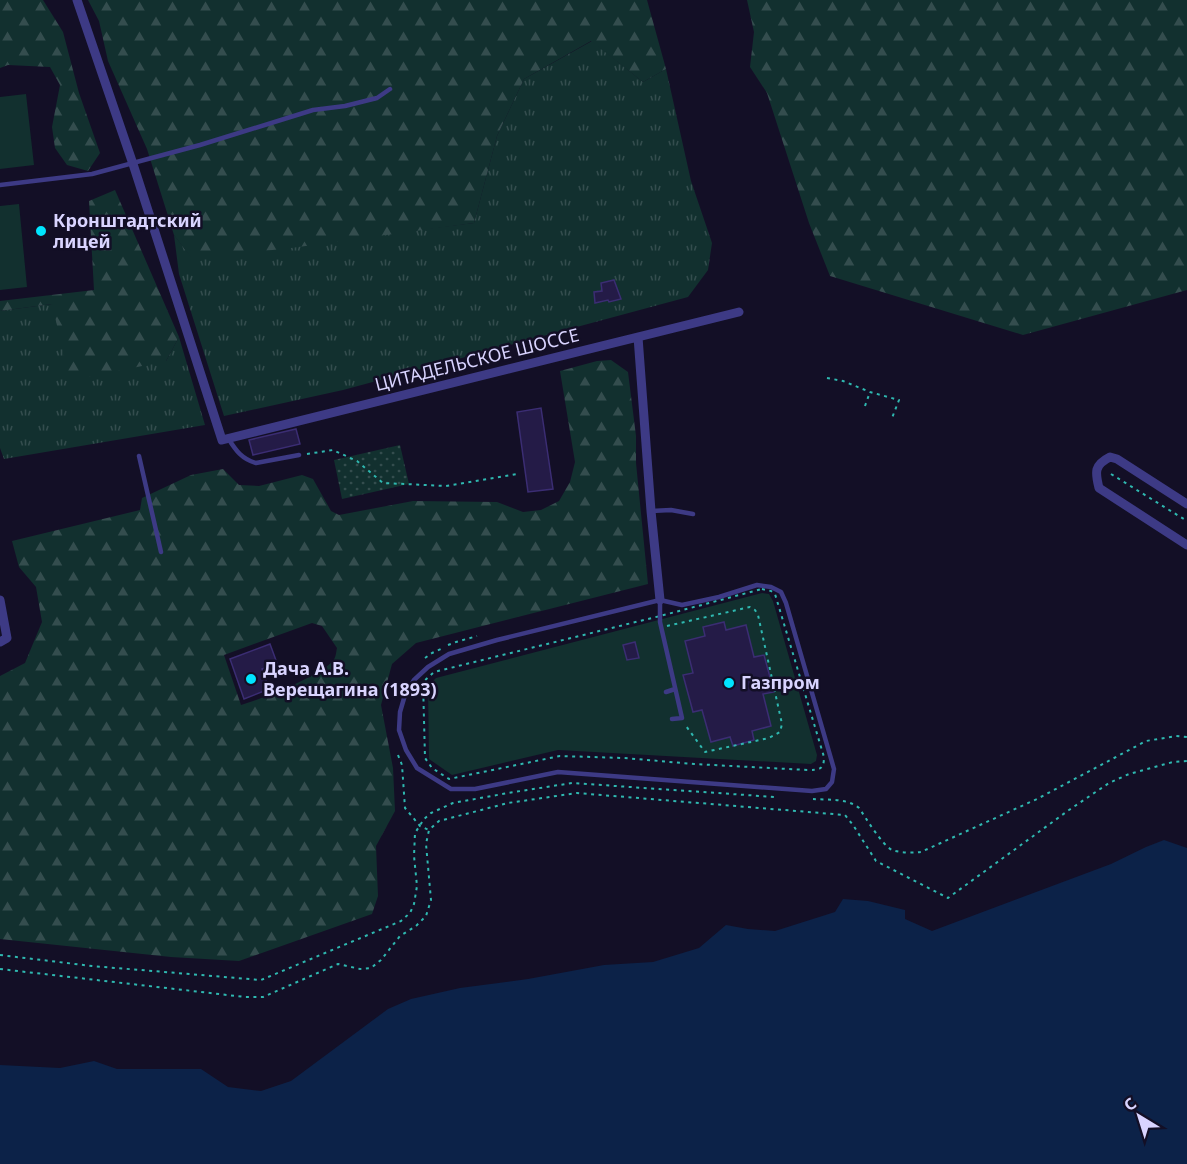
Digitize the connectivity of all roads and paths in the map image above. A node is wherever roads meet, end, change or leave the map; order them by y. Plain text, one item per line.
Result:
1 (77, 0) edge
2 (390, 89) dead end
3 (133, 164) junction
4 (0, 185) edge
5 (739, 312) dead end
6 (638, 337) junction
7 (827, 378) dead end
8 (870, 392) junction
9 (865, 406) dead end
10 (892, 418) dead end
11 (225, 439) junction
12 (298, 455) joint
13 (139, 456) dead end
14 (517, 474) dead end
15 (1111, 474) dead end
16 (1187, 504) edge
17 (651, 511) junction
18 (693, 514) dead end
19 (1187, 521) edge
20 (1187, 545) edge
21 (161, 552) dead end
22 (0, 600) edge
23 (660, 600) junction
24 (660, 616) junction
25 (661, 627) junction
26 (478, 636) dead end
27 (0, 642) edge
28 (424, 660) dead end
29 (675, 689) junction
30 (666, 692) dead end
31 (672, 719) dead end
32 (687, 728) dead end
33 (1187, 737) edge
34 (398, 754) dead end
35 (1187, 761) edge
36 (781, 798) dead end
37 (803, 799) dead end
38 (420, 826) junction
39 (429, 830) junction
40 (0, 955) edge
41 (0, 969) edge

1 - 3 street
2 - 3 lane
3 - 4 lane
3 - 11 street
5 - 6 street, ЦИТАДЕЛЬСКОЕ ШОССЕ
6 - 11 street, ЦИТАДЕЛЬСКОЕ ШОССЕ
6 - 17 street
7 - 8 path
8 - 9 path
8 - 10 path
11 - 12 lane
12 - 14 path
13 - 21 lane
15 - 19 path
16 - 20 street
17 - 18 lane
17 - 23 street
22 - 27 street
23 - 23 lane
23 - 24 lane
24 - 24 path
24 - 25 lane
25 - 29 lane
25 - 32 path
26 - 28 path
29 - 30 lane
29 - 31 lane
33 - 37 path
34 - 38 path
35 - 39 path
36 - 38 path
38 - 39 path
38 - 40 path
39 - 41 path

